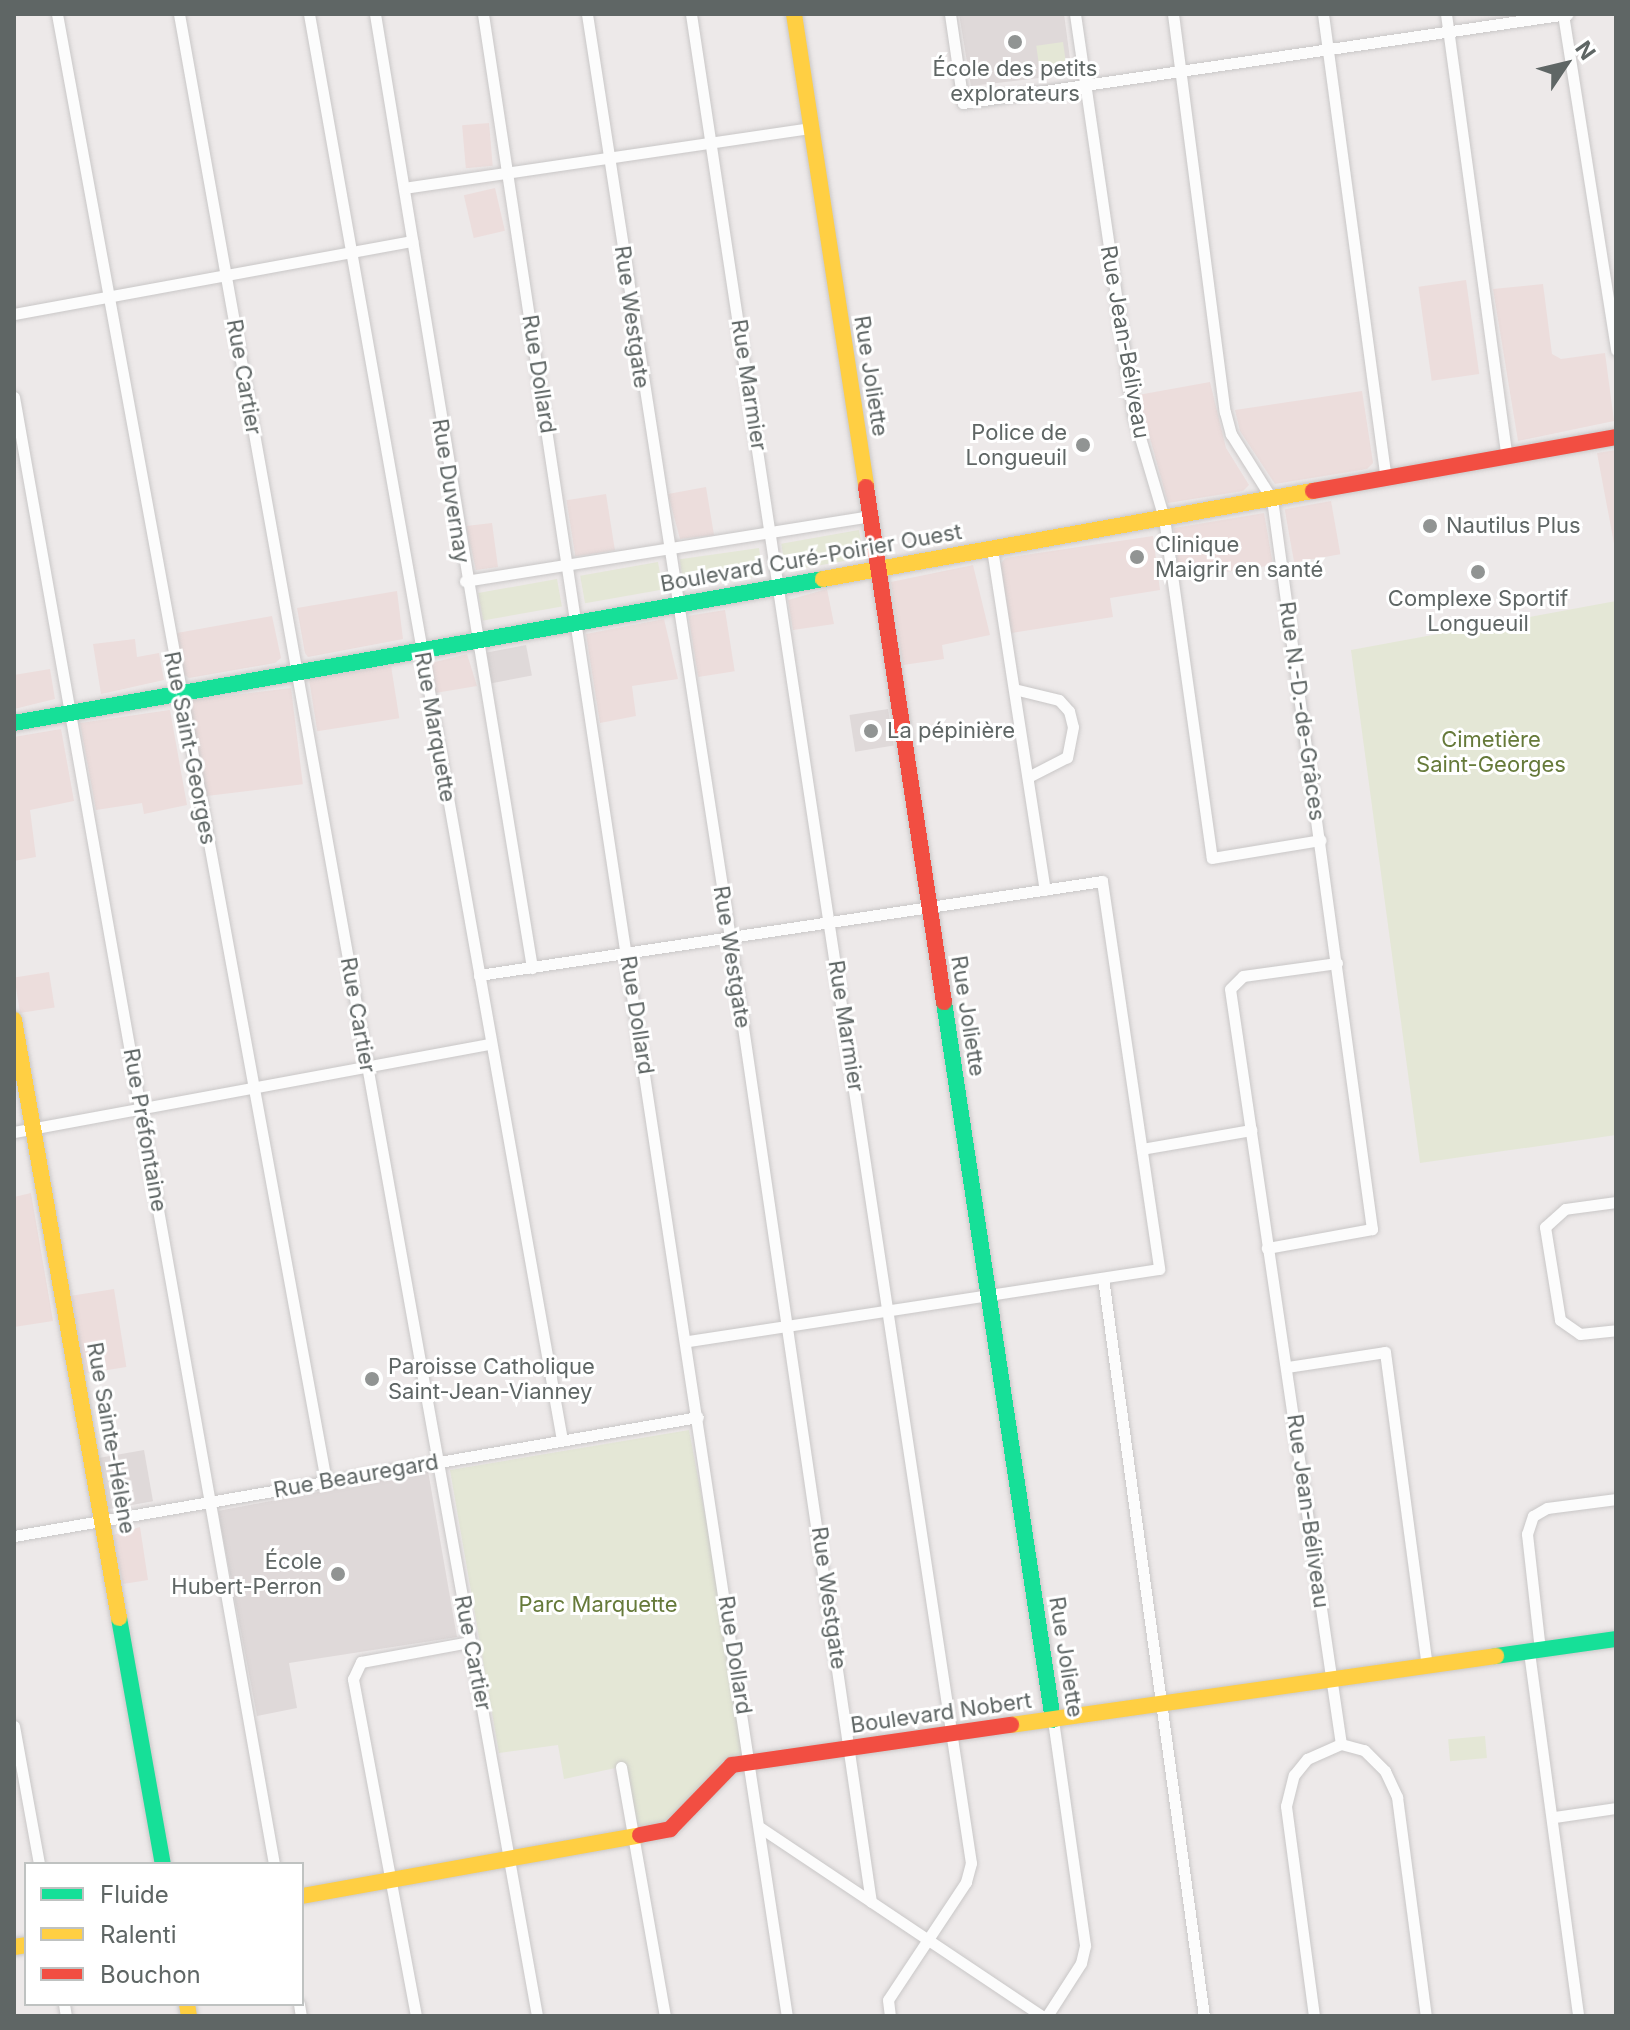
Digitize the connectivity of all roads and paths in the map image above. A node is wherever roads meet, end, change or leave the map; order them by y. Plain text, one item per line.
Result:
1 (57, 14) edge
2 (179, 14) edge
3 (309, 14) edge
4 (375, 14) edge
5 (483, 14) edge
6 (587, 14) edge
7 (691, 14) edge
8 (794, 14) edge
9 (950, 14) edge
10 (1075, 14) edge
11 (1173, 14) edge
12 (1323, 14) edge
13 (1446, 14) edge
14 (1564, 14) edge
15 (1449, 31) junction
16 (1328, 49) junction
17 (1181, 70) junction
18 (1085, 84) junction
19 (811, 128) junction
20 (710, 143) junction
21 (609, 159) junction
22 (508, 173) junction
23 (404, 188) junction
24 (412, 241) junction
25 (351, 252) junction
26 (226, 275) junction
27 (106, 297) junction
28 (14, 314) edge
29 (1616, 350) edge
30 (14, 397) edge
31 (1616, 437) edge
32 (1507, 457) junction
33 (1386, 479) junction
34 (1272, 499) junction
35 (870, 516) junction
36 (1164, 518) junction
37 (772, 532) junction
38 (667, 549) junction
39 (992, 549) junction
40 (568, 565) junction
41 (878, 569) junction
42 (465, 581) junction
43 (778, 587) junction
44 (675, 605) junction
45 (577, 622) junction
46 (476, 640) junction
47 (421, 650) junction
48 (297, 672) junction
49 (1014, 689) junction
50 (180, 693) junction
51 (69, 713) junction
52 (14, 723) edge
53 (1028, 777) junction
54 (1321, 840) junction
55 (1045, 890) junction
56 (929, 907) junction
57 (830, 922) junction
58 (730, 938) junction
59 (627, 953) junction
60 (1337, 963) junction
61 (532, 968) junction
62 (479, 975) junction
63 (14, 1020) edge
64 (491, 1044) junction
65 (368, 1068) junction
66 (255, 1088) junction
67 (141, 1109) junction
68 (34, 1129) junction
69 (1251, 1130) junction
70 (14, 1132) edge
71 (1142, 1149) junction
72 (1616, 1202) edge
73 (1267, 1248) junction
74 (1103, 1278) junction
75 (988, 1295) junction
76 (888, 1310) junction
77 (788, 1325) junction
78 (1616, 1330) edge
79 (687, 1341) junction
80 (1287, 1367) junction
81 (698, 1417) junction
82 (562, 1440) junction
83 (439, 1462) junction
84 (326, 1481) junction
85 (1616, 1499) edge
86 (213, 1501) junction
87 (103, 1520) junction
88 (14, 1536) edge
89 (1616, 1639) edge
90 (470, 1642) junction
91 (1534, 1651) junction
92 (1427, 1666) junction
93 (1332, 1680) junction
94 (1159, 1704) junction
95 (1053, 1720) junction
96 (14, 1726) edge
97 (951, 1734) junction
98 (1341, 1744) junction
99 (851, 1749) junction
100 (752, 1763) junction
101 (621, 1767) dead end
102 (1616, 1808) edge
103 (1555, 1817) junction
104 (761, 1828) junction
105 (632, 1838) junction
106 (509, 1859) junction
107 (39, 1862) edge
108 (163, 1862) edge
109 (274, 1862) edge
110 (393, 1880) junction
111 (304, 1896) edge
112 (871, 1902) junction
113 (927, 1939) junction
114 (416, 2016) edge
115 (537, 2016) edge
116 (665, 2016) edge
117 (787, 2016) edge
118 (890, 2016) edge
119 (1044, 2016) edge
120 (1204, 2016) edge
121 (1314, 2016) edge
122 (1426, 2016) edge
123 (1578, 2016) edge

1 - 27 street, Rue Saint-Georges
2 - 26 street, Rue Cartier
3 - 25 street, Rue Marquette
4 - 23 street, Rue Duvernay
5 - 22 street, Rue Dollard
6 - 21 street, Rue Westgate
7 - 20 street, Rue Marmier
8 - 19 street, Rue Joliette
9 - 18 street
10 - 18 street, Rue Jean-Béliveau
11 - 17 street, Rue N.-D.-de-Grâces
12 - 16 street
13 - 15 street
14 - 15 street
14 - 29 street
15 - 16 street
15 - 32 street
16 - 17 street
16 - 33 street
17 - 18 street
17 - 34 street, Rue N.-D.-de-Grâces
18 - 36 street, Rue Jean-Béliveau
19 - 20 street
19 - 35 street, Rue Joliette
20 - 21 street
20 - 37 street, Rue Marmier
21 - 22 street
21 - 38 street, Rue Westgate
22 - 23 street
22 - 40 street, Rue Dollard
23 - 24 street, Rue Duvernay
24 - 25 street
24 - 42 street, Rue Duvernay
25 - 26 street
25 - 47 street, Rue Marquette
26 - 27 street
26 - 48 street, Rue Cartier
27 - 28 street
27 - 50 street, Rue Saint-Georges
30 - 51 street, Rue Préfontaine
31 - 32 street, Boulevard Curé-Poirier Ouest
32 - 33 street, Boulevard Curé-Poirier Ouest
33 - 34 street, Boulevard Curé-Poirier Ouest
34 - 36 street, Boulevard Curé-Poirier Ouest
34 - 54 street, Rue N.-D.-de-Grâces
35 - 37 street, Boulevard Curé-Poirier Ouest
35 - 41 street, Rue Joliette
36 - 39 street, Boulevard Curé-Poirier Ouest
36 - 54 street, Rue Jean-Béliveau
37 - 38 street, Boulevard Curé-Poirier Ouest
37 - 43 street, Rue Marmier
38 - 40 street, Boulevard Curé-Poirier Ouest
38 - 44 street, Rue Westgate
39 - 41 street, Boulevard Curé-Poirier Ouest
39 - 49 street
40 - 42 street, Boulevard Curé-Poirier Ouest
40 - 45 street, Rue Dollard
41 - 43 street, Boulevard Curé-Poirier Ouest
41 - 56 street, Rue Joliette
42 - 46 street, Rue Duvernay
43 - 44 street, Boulevard Curé-Poirier Ouest
43 - 57 street, Rue Marmier
44 - 45 street, Boulevard Curé-Poirier Ouest
44 - 58 street, Rue Westgate
45 - 46 street, Boulevard Curé-Poirier Ouest
45 - 59 street, Rue Dollard
46 - 47 street, Boulevard Curé-Poirier Ouest
46 - 61 street, Rue Duvernay
47 - 48 street, Boulevard Curé-Poirier Ouest
47 - 62 street, Rue Marquette
48 - 50 street, Boulevard Curé-Poirier Ouest
48 - 65 street, Rue Cartier
49 - 53 street
49 - 53 street
50 - 51 street, Boulevard Curé-Poirier Ouest
50 - 66 street, Rue Saint-Georges
51 - 52 street, Boulevard Curé-Poirier Ouest
51 - 67 street, Rue Préfontaine
53 - 55 street
54 - 60 street, Rue N.-D.-de-Grâces
55 - 56 street
55 - 71 street
56 - 57 street
56 - 75 street, Rue Joliette
57 - 58 street
57 - 76 street, Rue Marmier
58 - 59 street
58 - 77 street, Rue Westgate
59 - 61 street
59 - 79 street, Rue Dollard
60 - 69 street, Rue Jean-Béliveau
60 - 73 street, Rue N.-D.-de-Grâces
61 - 62 street
62 - 64 street, Rue Marquette
63 - 68 street, Rue Sainte-Hélène
64 - 65 street
64 - 82 street, Rue Marquette
65 - 66 street
65 - 83 street, Rue Cartier
66 - 67 street
66 - 84 street, Rue Saint-Georges
67 - 68 street
67 - 86 street, Rue Préfontaine
68 - 70 street
68 - 87 street, Rue Sainte-Hélène
69 - 71 street
69 - 73 street, Rue Jean-Béliveau
71 - 74 street
72 - 78 street
73 - 80 street, Rue Jean-Béliveau
74 - 75 street
74 - 94 street
75 - 76 street
75 - 95 street, Rue Joliette
76 - 77 street
76 - 97 street, Rue Marmier
77 - 79 street
77 - 99 street, Rue Westgate
79 - 81 street, Rue Dollard
80 - 92 street
80 - 93 street, Rue Jean-Béliveau
81 - 82 street, Rue Beauregard
81 - 100 street, Rue Dollard
82 - 83 street, Rue Beauregard
83 - 84 street, Rue Beauregard
83 - 90 street, Rue Cartier
84 - 86 street, Rue Beauregard
85 - 91 street
86 - 87 street, Rue Beauregard
86 - 109 street, Rue Préfontaine
87 - 88 street, Rue Beauregard
87 - 108 street, Rue Sainte-Hélène
89 - 91 street, Boulevard Nobert
90 - 106 street, Rue Cartier
90 - 110 street
91 - 92 street, Boulevard Nobert
91 - 103 street
92 - 93 street, Boulevard Nobert
93 - 94 street, Boulevard Nobert
93 - 98 street, Rue Jean-Béliveau
94 - 95 street, Boulevard Nobert
94 - 120 street
95 - 97 street, Boulevard Nobert
95 - 119 street, Rue Joliette
96 - 107 street
97 - 99 street, Boulevard Nobert
97 - 113 street, Rue Marmier
98 - 121 street
98 - 122 street
99 - 100 street, Boulevard Nobert
99 - 112 street, Rue Westgate
100 - 104 street, Rue Dollard
100 - 105 street, Boulevard Nobert
101 - 105 street
102 - 103 street
103 - 123 street
104 - 112 street
104 - 117 street, Rue Dollard
105 - 106 street, Boulevard Nobert
105 - 116 street
106 - 110 street, Boulevard Nobert
106 - 115 street, Rue Cartier
110 - 111 street, Boulevard Nobert
110 - 114 street
112 - 113 street
113 - 118 street, Rue Marmier
113 - 119 street

